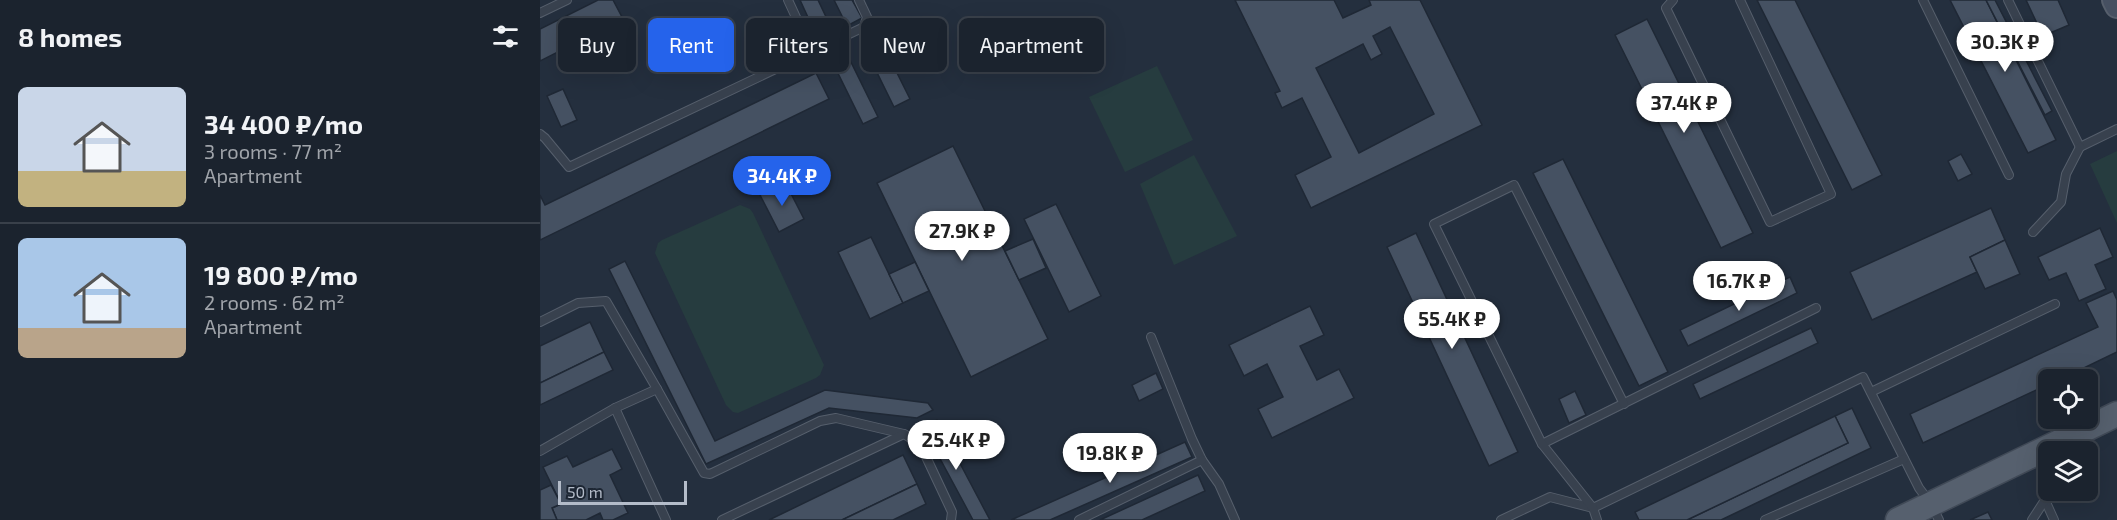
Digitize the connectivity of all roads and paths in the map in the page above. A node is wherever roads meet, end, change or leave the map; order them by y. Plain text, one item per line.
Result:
1 (567, 0) edge
2 (788, 0) edge
3 (859, 0) edge
4 (1673, 0) edge
5 (1740, 0) edge
6 (1923, 0) edge
7 (2008, 0) edge
8 (2114, 0) edge
9 (2117, 6) edge
10 (540, 13) edge
11 (796, 18) edge
12 (849, 34) edge
13 (770, 72) edge
14 (2117, 129) edge
15 (540, 134) edge
16 (2080, 147) junction
17 (2009, 175) dead end
18 (2033, 232) dead end
19 (2055, 304) dead end
20 (1816, 308) dead end
21 (540, 322) edge
22 (1151, 337) dead end
23 (657, 389) junction
24 (1871, 392) junction
25 (1624, 404) junction
26 (615, 408) junction
27 (2117, 414) edge
28 (904, 434) junction
29 (2061, 441) edge
30 (1542, 444) junction
31 (540, 451) edge
32 (2038, 452) edge
33 (1904, 459) junction
34 (1202, 460) junction
35 (2044, 501) edge
36 (2045, 501) edge
37 (1593, 508) junction
38 (1935, 512) edge
39 (666, 520) edge
40 (722, 520) edge
41 (951, 520) edge
42 (1079, 520) edge
43 (1235, 520) edge
44 (1501, 520) edge
45 (1598, 520) edge
46 (1765, 520) edge
47 (1898, 520) edge
48 (2032, 520) edge
49 (2054, 520) edge

1 - 10 lane
2 - 11 lane
3 - 12 lane
4 - 5 lane
6 - 17 lane
7 - 16 lane
8 - 9 main road
13 - 15 lane
14 - 16 lane
16 - 18 lane
19 - 24 lane
20 - 25 lane
21 - 23 lane
22 - 34 lane
23 - 26 lane
23 - 28 lane
24 - 33 lane
24 - 37 lane
25 - 30 lane
25 - 30 lane
26 - 31 lane
26 - 39 lane
27 - 29 main road
28 - 40 lane
28 - 41 lane
30 - 37 lane
32 - 38 main road
33 - 38 lane
33 - 46 lane
34 - 42 lane
34 - 43 lane
35 - 48 lane
36 - 49 lane
37 - 44 lane
37 - 45 lane
38 - 47 main road

